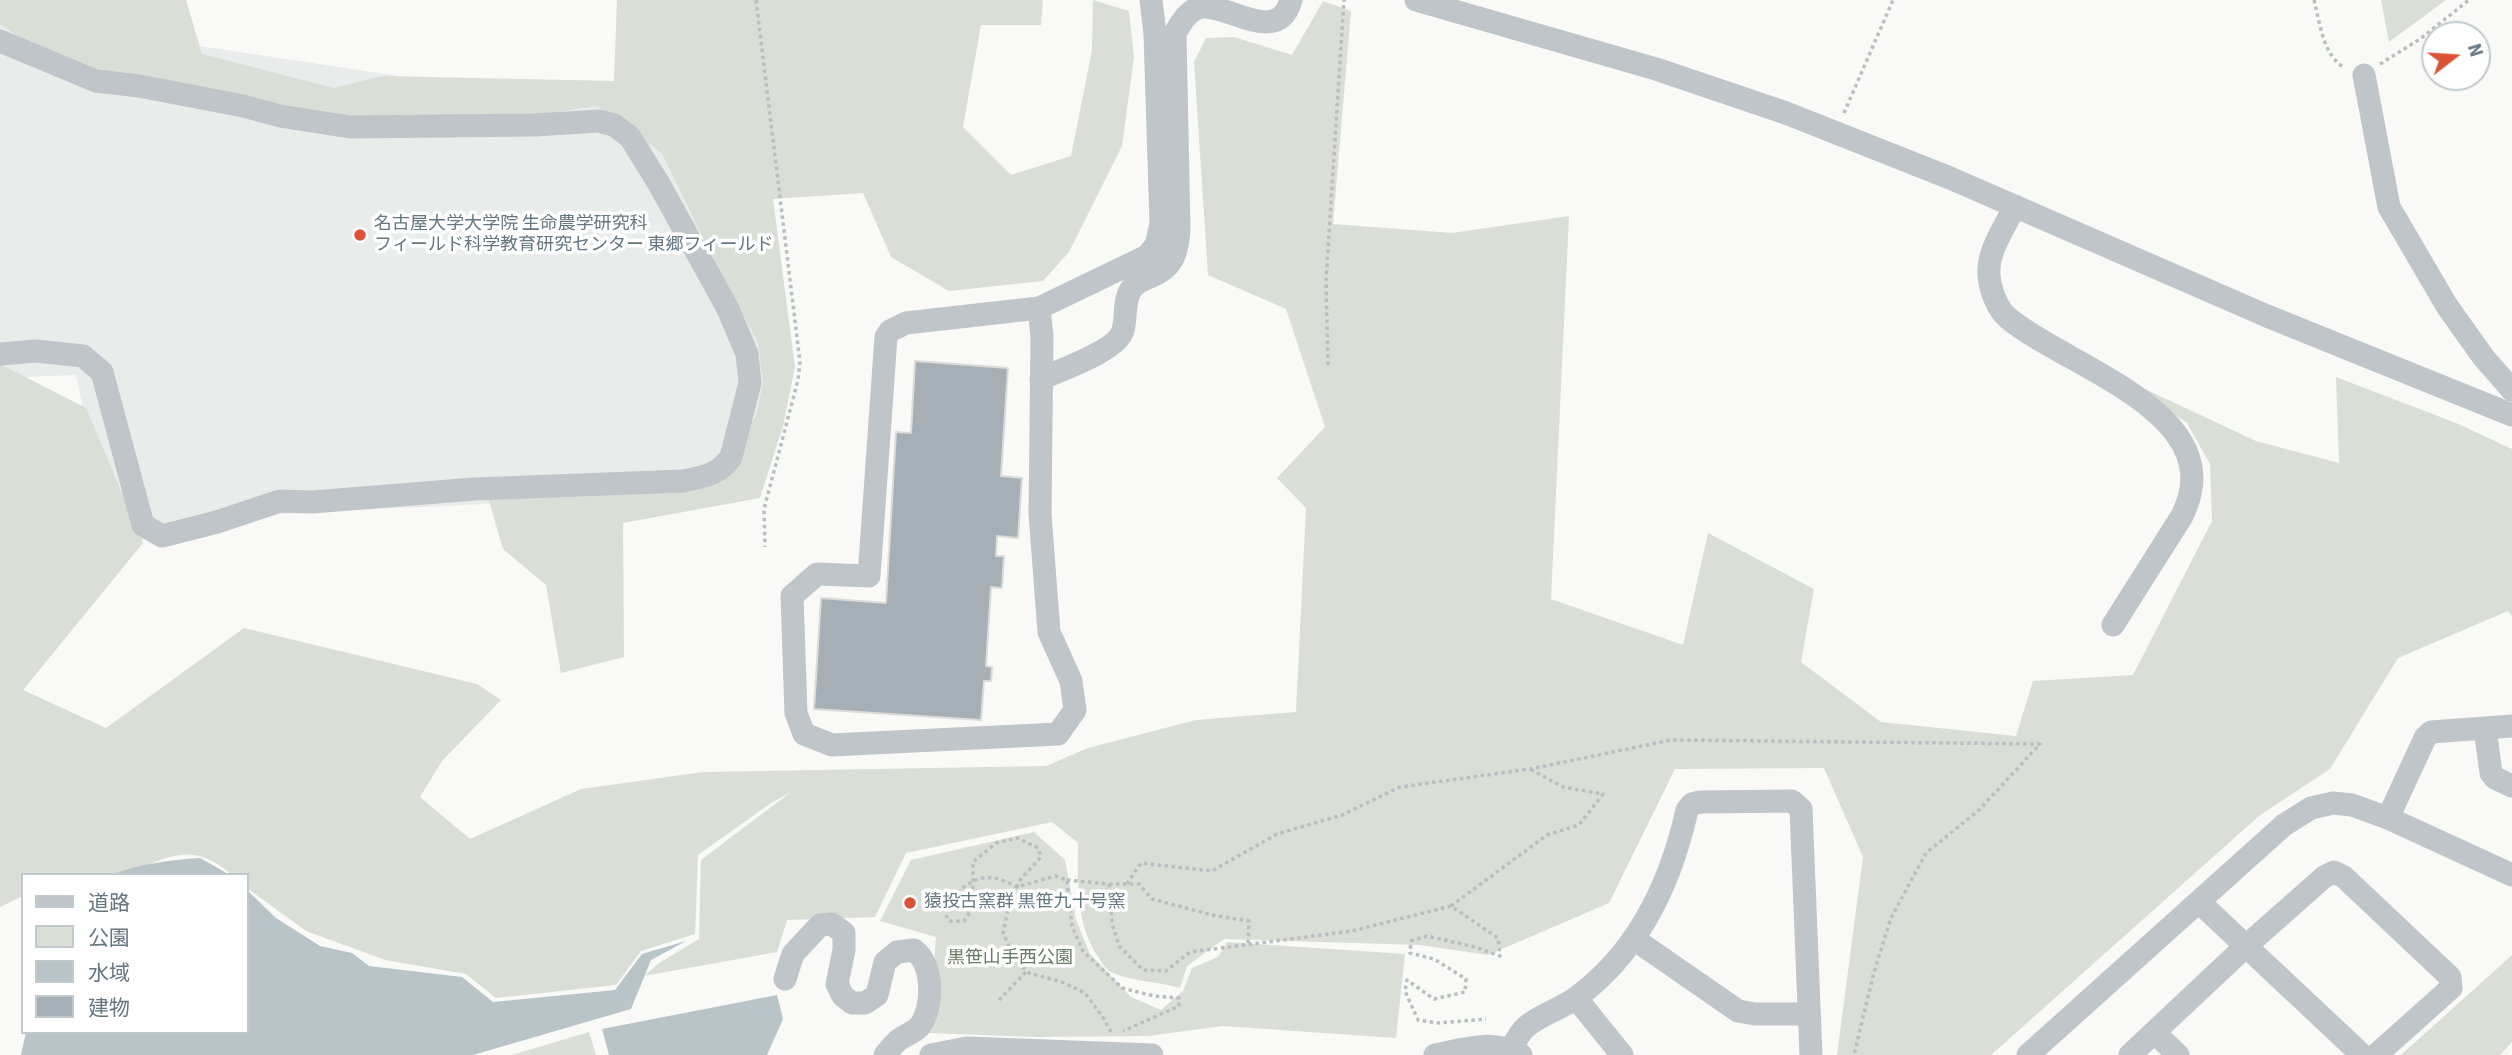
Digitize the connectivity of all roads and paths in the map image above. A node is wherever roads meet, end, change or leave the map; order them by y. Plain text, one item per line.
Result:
1 (756, 0) edge
2 (1151, 0) edge
3 (1291, 0) edge
4 (1344, 0) edge
5 (1416, 0) edge
6 (1894, 0) edge
7 (2314, 0) edge
8 (2469, 0) edge
9 (0, 41) edge
10 (2364, 75) junction
11 (1835, 132) junction
12 (2015, 206) junction
13 (1039, 308) junction
14 (0, 354) edge
15 (1328, 365) dead end
16 (1041, 379) junction
17 (2512, 390) edge
18 (2512, 415) edge
19 (765, 547) dead end
20 (2113, 625) dead end
21 (2512, 726) edge
22 (2486, 728) junction
23 (1530, 769) dead end
24 (2512, 786) edge
25 (2388, 818) junction
26 (2512, 875) edge
27 (1067, 880) junction
28 (973, 882) junction
29 (1109, 884) junction
30 (1017, 887) junction
31 (929, 898) dead end
32 (2199, 902) junction
33 (941, 905) junction
34 (1451, 906) junction
35 (1634, 939) junction
36 (1248, 944) junction
37 (2246, 946) junction
38 (1027, 971) junction
39 (785, 979) dead end
40 (1576, 998) junction
41 (999, 1000) dead end
42 (1809, 1014) junction
43 (1486, 1019) dead end
44 (2155, 1033) junction
45 (1118, 1045) edge
46 (1516, 1052) edge
47 (885, 1055) edge
48 (931, 1055) edge
49 (1152, 1055) edge
50 (1435, 1055) edge
51 (1622, 1055) edge
52 (1811, 1055) edge
53 (2028, 1055) edge
54 (2130, 1055) edge
55 (2178, 1055) edge
56 (2362, 1055) edge
57 (2376, 1055) edge

1 - 19 path
2 - 13 street
3 - 16 street
4 - 15 path
5 - 11 street
6 - 11 path
7 - 10 path
8 - 10 path
9 - 14 street
10 - 17 street
11 - 12 street
12 - 18 street
12 - 20 street
13 - 16 street
13 - 16 street
21 - 22 street
22 - 24 street
22 - 25 street
23 - 34 path
25 - 26 street
25 - 32 street
27 - 29 path
27 - 30 path
27 - 45 path
28 - 30 path
28 - 30 path
28 - 33 path
28 - 33 path
29 - 36 path
29 - 36 path
30 - 38 path
31 - 33 path
32 - 37 street
32 - 53 street
34 - 36 path
34 - 43 path
35 - 40 street
35 - 42 street
35 - 42 street
37 - 44 street
37 - 56 street
37 - 57 street
38 - 41 path
38 - 45 path
39 - 47 street
40 - 46 street
40 - 51 street
42 - 52 street
44 - 54 street
44 - 55 street
45 - 48 street
45 - 49 street
46 - 50 street

